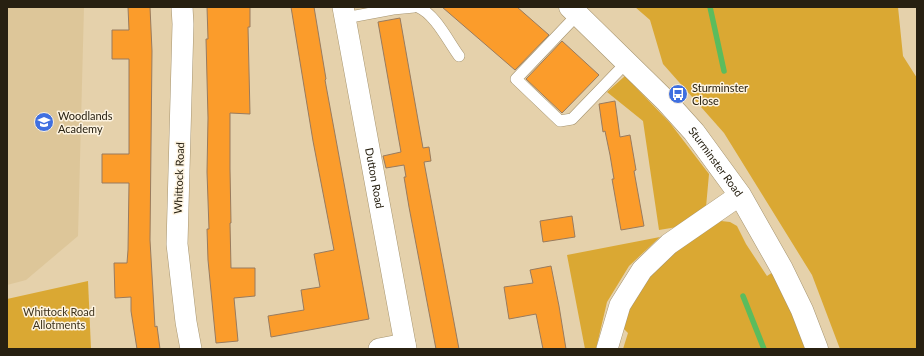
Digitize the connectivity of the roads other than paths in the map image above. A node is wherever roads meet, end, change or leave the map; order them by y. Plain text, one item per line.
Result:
1 (182, 7) edge
2 (414, 7) edge
3 (418, 7) edge
4 (573, 11) edge
5 (344, 13) edge
6 (459, 56) dead end
7 (626, 63) junction
8 (740, 195) junction
9 (406, 347) edge
10 (191, 349) edge
11 (379, 349) edge
12 (607, 349) edge
13 (818, 349) edge

1 - 10 street, Whittock Road
2 - 5 lane
3 - 6 lane
4 - 7 street, Sturminster Road
4 - 7 lane
5 - 9 street, Dutton Road
7 - 8 street, Sturminster Road
8 - 12 street
8 - 13 street, Sturminster Road
9 - 11 street

